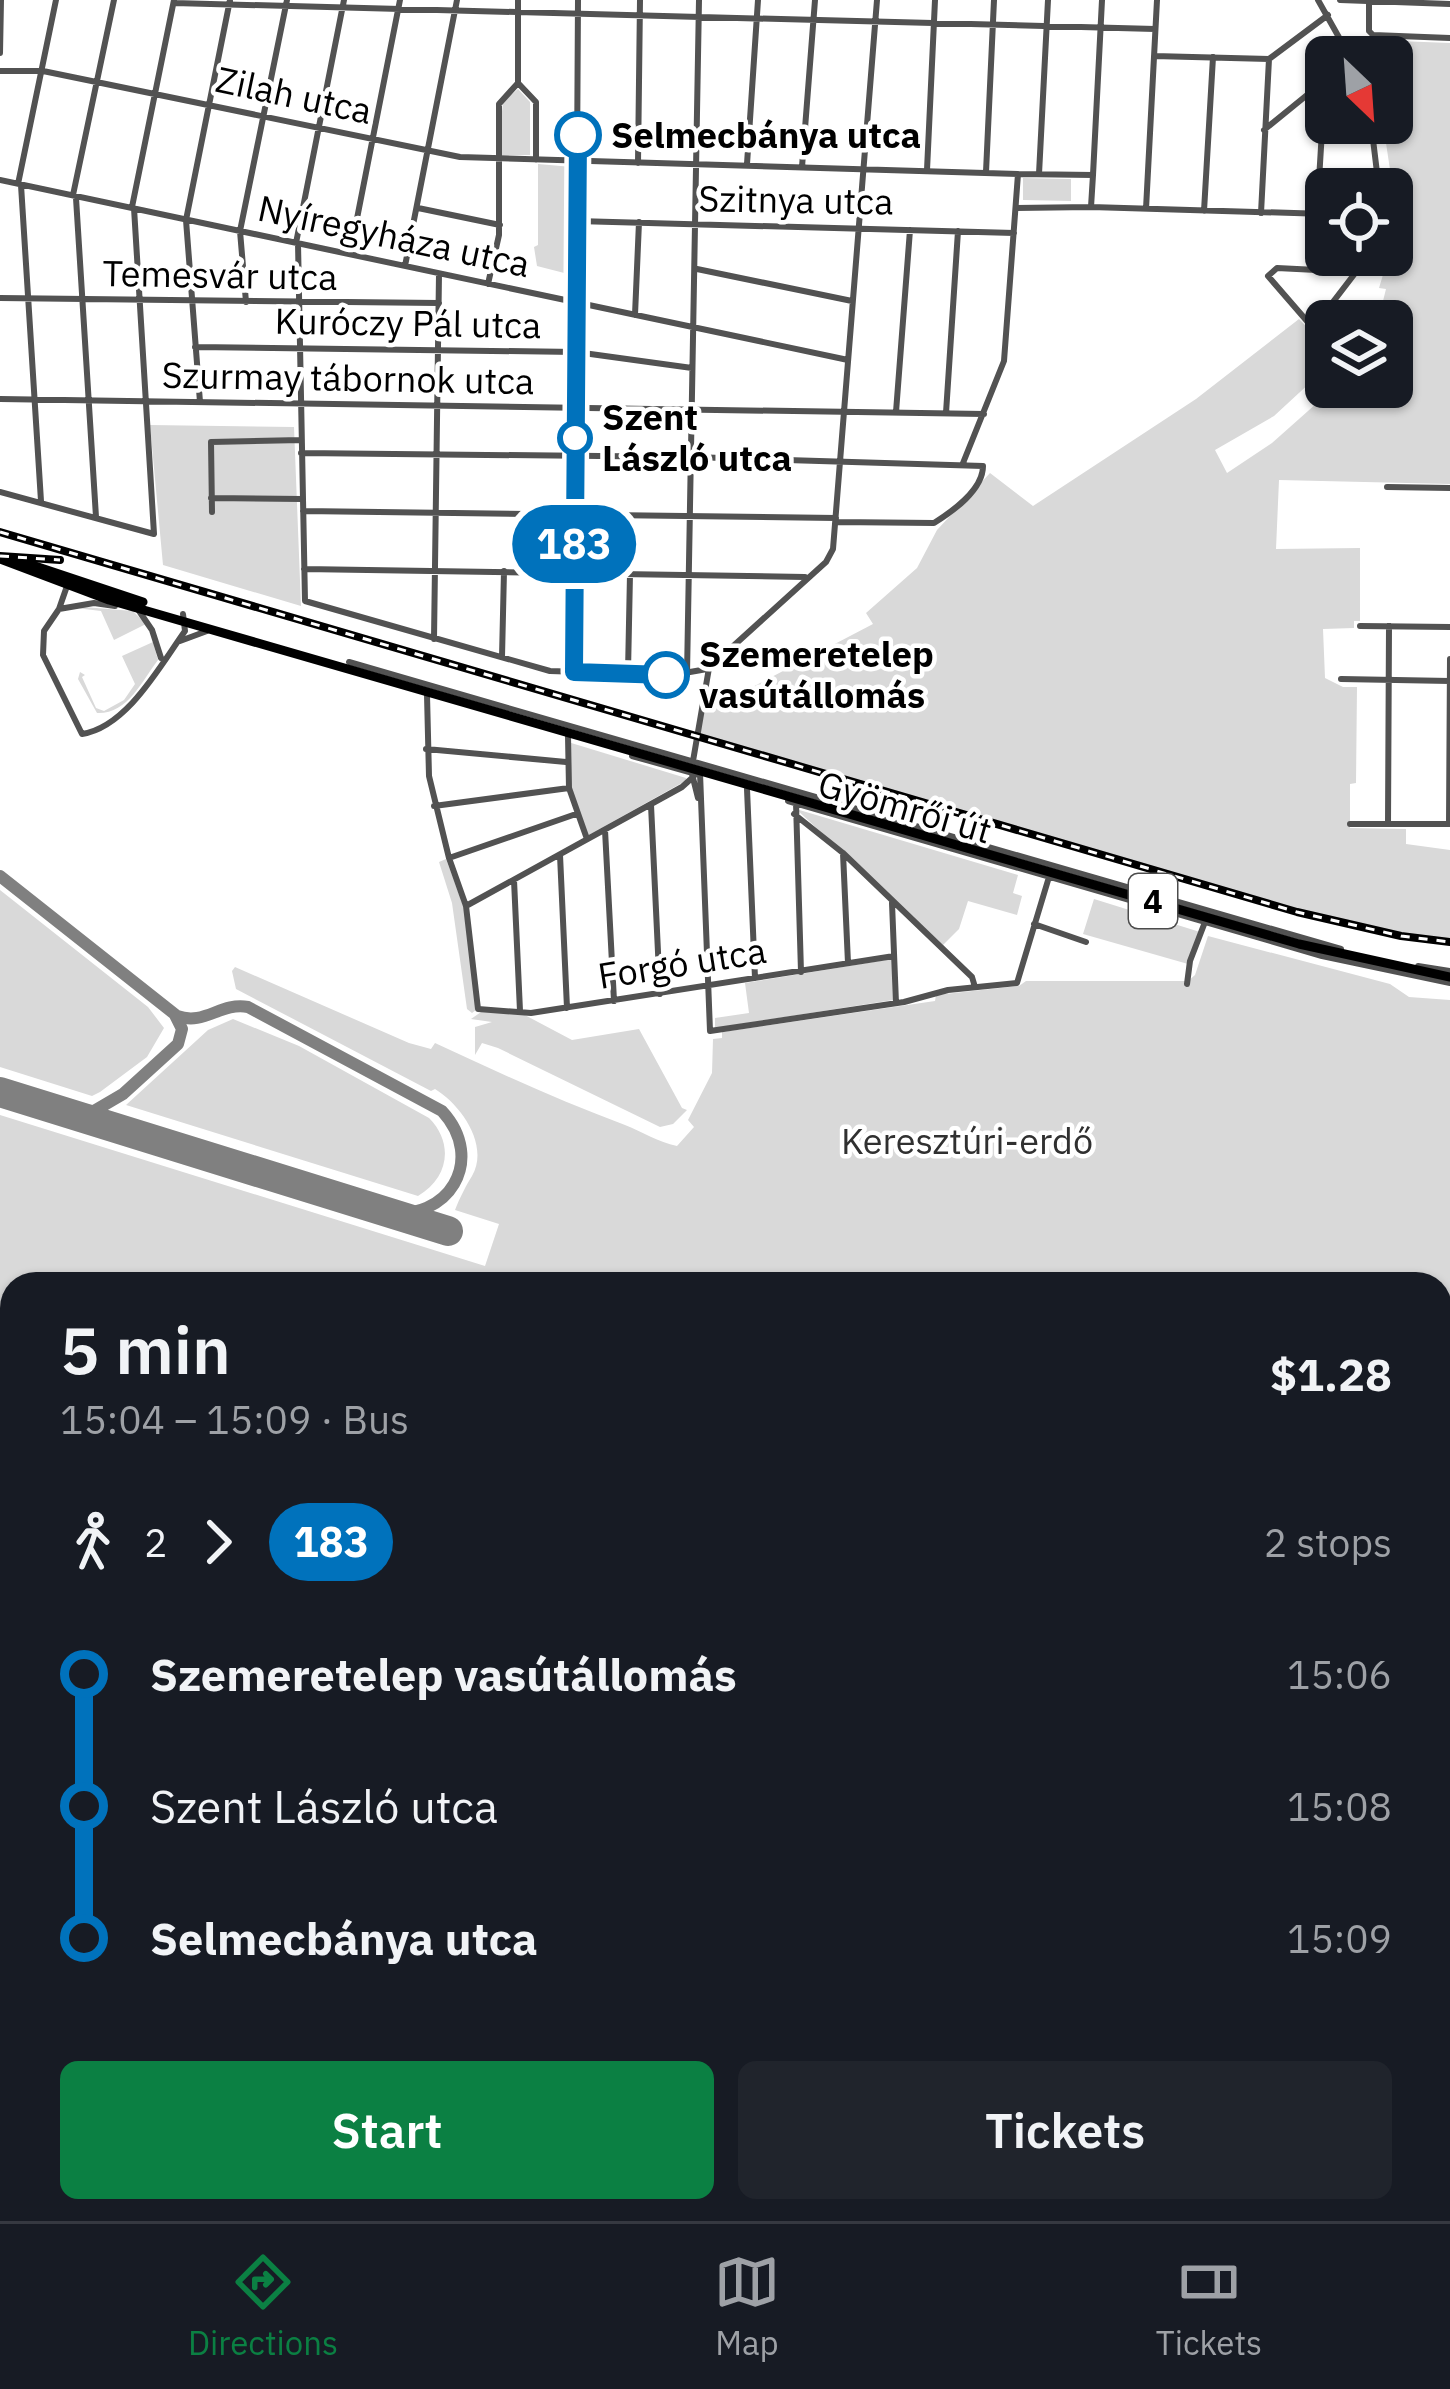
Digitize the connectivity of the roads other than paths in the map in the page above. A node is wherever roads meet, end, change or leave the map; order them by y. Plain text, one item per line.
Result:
1 (1, 0) edge
2 (56, 0) edge
3 (114, 0) edge
4 (400, 0) edge
5 (457, 0) edge
6 (518, 0) edge
7 (578, 0) edge
8 (640, 0) edge
9 (699, 0) edge
10 (758, 0) edge
11 (814, 0) edge
12 (877, 0) edge
13 (935, 0) edge
14 (994, 0) edge
15 (1048, 0) edge
16 (1102, 0) edge
17 (1157, 0) edge
18 (1306, 0) edge
19 (1318, 0) edge
20 (1340, 0) edge
21 (1369, 1) edge
22 (174, 2) edge
23 (230, 3) edge
24 (287, 3) edge
25 (344, 4) edge
26 (1450, 4) edge
27 (399, 10) junction
28 (457, 11) junction
29 (518, 13) junction
30 (578, 15) junction
31 (1328, 15) junction
32 (640, 16) junction
33 (699, 18) junction
34 (758, 19) junction
35 (813, 20) junction
36 (876, 24) junction
37 (934, 25) junction
38 (993, 26) junction
39 (1047, 27) junction
40 (1101, 29) junction
41 (1155, 29) junction
42 (1339, 36) edge
43 (1450, 38) edge
44 (0, 53) edge
45 (1154, 56) junction
46 (1213, 57) junction
47 (1269, 59) junction
48 (0, 71) edge
49 (43, 71) junction
50 (98, 82) junction
51 (518, 83) junction
52 (155, 93) junction
53 (1305, 97) edge
54 (211, 105) junction
55 (263, 117) junction
56 (320, 129) junction
57 (1264, 130) junction
58 (374, 140) junction
59 (430, 152) junction
60 (498, 159) junction
61 (536, 160) junction
62 (578, 161) junction
63 (638, 163) junction
64 (698, 164) junction
65 (747, 165) junction
66 (802, 167) junction
67 (864, 169) junction
68 (927, 171) junction
69 (986, 172) junction
70 (1018, 174) junction
71 (1039, 174) junction
72 (1093, 175) junction
73 (0, 180) edge
74 (19, 184) junction
75 (75, 196) junction
76 (133, 207) junction
77 (1091, 207) junction
78 (418, 208) junction
79 (1016, 208) junction
80 (1146, 209) junction
81 (1204, 211) junction
82 (1262, 213) junction
83 (1305, 213) edge
84 (186, 220) junction
85 (577, 221) junction
86 (639, 222) junction
87 (698, 224) junction
88 (500, 225) junction
89 (859, 228) junction
90 (910, 230) junction
91 (240, 231) junction
92 (958, 231) junction
93 (1014, 233) junction
94 (297, 243) junction
95 (350, 254) junction
96 (405, 266) junction
97 (696, 268) junction
98 (1355, 272) joint
99 (439, 274) junction
100 (488, 284) junction
101 (27, 297) junction
102 (0, 298) edge
103 (83, 300) junction
104 (139, 300) junction
105 (852, 301) junction
106 (191, 302) junction
107 (246, 302) junction
108 (298, 303) junction
109 (439, 303) junction
110 (576, 303) junction
111 (635, 315) junction
112 (693, 328) junction
113 (195, 347) junction
114 (300, 349) junction
115 (438, 351) junction
116 (577, 352) junction
117 (848, 360) junction
118 (692, 368) junction
119 (0, 399) edge
120 (34, 400) junction
121 (88, 400) junction
122 (145, 402) junction
123 (200, 402) junction
124 (301, 405) junction
125 (437, 407) junction
126 (576, 408) junction
127 (691, 411) junction
128 (844, 412) junction
129 (896, 412) junction
130 (946, 414) junction
131 (984, 414) junction
132 (301, 440) junction
133 (301, 453) junction
134 (437, 454) junction
135 (575, 456) junction
136 (691, 457) junction
137 (840, 460) junction
138 (963, 463) junction
139 (1387, 487) dead end
140 (1450, 488) edge
141 (0, 492) edge
142 (211, 498) junction
143 (302, 499) junction
144 (41, 501) junction
145 (303, 511) junction
146 (212, 512) dead end
147 (436, 513) junction
148 (575, 514) junction
149 (689, 515) junction
150 (96, 517) junction
151 (836, 520) junction
152 (0, 556) edge
153 (304, 569) junction
154 (434, 571) junction
155 (503, 572) junction
156 (574, 573) junction
157 (630, 574) junction
158 (689, 575) junction
159 (809, 578) junction
160 (82, 583) junction
161 (67, 586) junction
162 (59, 609) junction
163 (184, 617) junction
164 (1360, 626) dead end
165 (1390, 626) junction
166 (1450, 627) edge
167 (221, 630) junction
168 (434, 639) junction
169 (177, 643) junction
170 (502, 658) junction
171 (1450, 659) edge
172 (161, 662) junction
173 (349, 665) junction
174 (710, 668) junction
175 (574, 672) junction
176 (628, 673) junction
177 (1341, 679) dead end
178 (1389, 680) junction
179 (692, 681) junction
180 (1450, 681) edge
181 (427, 695) junction
182 (704, 695) junction
183 (568, 734) junction
184 (426, 749) junction
185 (695, 756) junction
186 (566, 761) junction
187 (695, 780) junction
188 (568, 788) junction
189 (747, 789) junction
190 (796, 803) junction
191 (650, 804) junction
192 (434, 806) junction
193 (576, 814) junction
194 (794, 814) junction
195 (1350, 824) dead end
196 (1388, 824) junction
197 (1449, 824) edge
198 (605, 829) junction
199 (587, 839) junction
200 (843, 853) junction
201 (560, 854) junction
202 (449, 858) junction
203 (1049, 877) junction
204 (514, 880) junction
205 (892, 899) junction
206 (466, 906) junction
207 (1204, 922) junction
208 (1034, 924) junction
209 (1086, 942) dead end
210 (894, 956) junction
211 (848, 964) junction
212 (801, 972) junction
213 (1450, 977) edge
214 (755, 978) junction
215 (1187, 984) dead end
216 (707, 986) junction
217 (975, 987) junction
218 (660, 994) junction
219 (614, 1000) junction
220 (896, 1003) junction
221 (567, 1008) junction
222 (520, 1011) junction

1 - 44 street
2 - 49 street
3 - 50 street
4 - 27 street
5 - 28 street
6 - 29 street
7 - 30 street
8 - 32 street
9 - 33 street
10 - 34 street
11 - 35 street
12 - 36 street
13 - 37 street
14 - 38 street
15 - 39 street
16 - 40 street
17 - 41 street
18 - 19 street
19 - 31 street
20 - 21 street
21 - 26 street
21 - 43 street
22 - 23 street
22 - 52 street
23 - 24 street
23 - 54 street
24 - 25 street
24 - 55 street
25 - 27 street
25 - 56 street
27 - 28 street
27 - 58 street
28 - 29 street
28 - 59 street
29 - 30 street
29 - 51 street
30 - 32 street
30 - 62 street
31 - 42 street
31 - 47 street
32 - 33 street
32 - 63 street
33 - 34 street
33 - 64 street
34 - 35 street
34 - 65 street
35 - 36 street
35 - 66 street
36 - 37 street
36 - 67 street
37 - 38 street
37 - 68 street
38 - 39 street
38 - 69 street
39 - 40 street
39 - 71 street
40 - 41 street
40 - 72 street
41 - 45 street
45 - 46 street
45 - 80 street
46 - 47 street
46 - 81 street
47 - 57 street
48 - 49 street, Zilah utca
49 - 50 street, Zilah utca
49 - 74 street
50 - 52 street, Zilah utca
50 - 75 street
51 - 60 street
51 - 61 street
52 - 54 street, Zilah utca
52 - 76 street
53 - 57 street
54 - 55 street, Zilah utca
54 - 84 street
55 - 56 street, Zilah utca
55 - 91 street
56 - 58 street, Zilah utca
56 - 94 street
57 - 82 street
58 - 59 street, Zilah utca
58 - 95 street
59 - 60 street, Zilah utca
59 - 78 street
60 - 61 street, Zilah utca
60 - 88 street
61 - 62 street, Zilah utca
62 - 63 street
62 - 85 street
63 - 64 street
64 - 65 street
64 - 87 street
65 - 66 street
66 - 67 street
67 - 68 street
67 - 89 street
68 - 69 street
69 - 70 street
70 - 71 street
70 - 79 street
71 - 72 street
72 - 77 street
73 - 74 street, Nyíregyháza utca
74 - 75 street, Nyíregyháza utca
74 - 101 street
75 - 76 street, Nyíregyháza utca
75 - 103 street
76 - 84 street, Nyíregyháza utca
76 - 104 street
77 - 79 street
77 - 80 street
78 - 88 street
78 - 96 street
79 - 93 street
80 - 81 street
81 - 82 street
82 - 83 street
84 - 91 street, Nyíregyháza utca
84 - 106 street
85 - 86 street, Szitnya utca
85 - 110 street
86 - 87 street, Szitnya utca
86 - 111 street
87 - 89 street, Szitnya utca
87 - 97 street
88 - 100 street
89 - 90 street, Szitnya utca
89 - 105 street
90 - 92 street, Szitnya utca
90 - 129 street
91 - 94 street, Nyíregyháza utca
91 - 107 street
92 - 93 street, Szitnya utca
92 - 130 street
93 - 131 street
94 - 95 street, Nyíregyháza utca
94 - 108 street
95 - 96 street, Nyíregyháza utca
96 - 99 street, Nyíregyháza utca
97 - 105 street
97 - 112 street
98 - 98 street
99 - 100 street, Nyíregyháza utca
99 - 109 street
100 - 110 street, Nyíregyháza utca
101 - 102 street, Temesvár utca
101 - 103 street, Temesvár utca
101 - 120 street
103 - 104 street, Temesvár utca
103 - 121 street
104 - 106 street, Temesvár utca
104 - 122 street
105 - 117 street
106 - 107 street, Temesvár utca
106 - 113 street
107 - 108 street, Temesvár utca
108 - 109 street, Temesvár utca
108 - 114 street
109 - 115 street
110 - 111 street, Nyíregyháza utca
110 - 116 street
111 - 112 street, Nyíregyháza utca
112 - 117 street, Nyíregyháza utca
112 - 118 street
113 - 114 street, Kuróczy Pál utca
113 - 123 street
114 - 115 street, Kuróczy Pál utca
114 - 124 street
115 - 116 street, Kuróczy Pál utca
115 - 125 street
116 - 118 street, Kuróczy Pál utca
116 - 126 street
117 - 128 street
118 - 127 street
119 - 120 street, Szurmay tábornok utca
120 - 121 street, Szurmay tábornok utca
120 - 144 street
121 - 122 street, Szurmay tábornok utca
121 - 150 street
122 - 123 street, Szurmay tábornok utca
122 - 150 street
123 - 124 street, Szurmay tábornok utca
124 - 125 street, Szurmay tábornok utca
124 - 132 street
125 - 126 street, Szurmay tábornok utca
125 - 134 street
126 - 127 street, Szurmay tábornok utca
126 - 135 street
127 - 128 street, Szurmay tábornok utca
127 - 136 street
128 - 129 street, Szurmay tábornok utca
128 - 137 street
129 - 130 street, Szurmay tábornok utca
130 - 131 street, Szurmay tábornok utca
131 - 138 street
132 - 133 street
132 - 142 street
133 - 134 street
133 - 143 street
134 - 135 street
134 - 147 street
135 - 136 street
135 - 148 street
136 - 137 street
136 - 149 street
137 - 138 street
137 - 151 street
138 - 151 street
139 - 140 street
141 - 144 street
142 - 143 street
142 - 146 street
143 - 145 street
144 - 150 street
145 - 147 street
145 - 153 street
147 - 148 street
147 - 154 street
148 - 149 street
148 - 156 street
149 - 151 street
149 - 158 street
151 - 159 street
152 - 160 main road, 4
152 - 161 main road, 4
153 - 154 street
153 - 168 street
154 - 155 street
154 - 168 street
155 - 156 street
155 - 170 street
156 - 157 street
156 - 175 street
157 - 158 street
157 - 176 street
158 - 159 street
158 - 179 street
159 - 174 street
160 - 161 street
160 - 163 main road, 4
161 - 162 street
161 - 163 main road, 4
162 - 172 street
162 - 172 street
163 - 167 main road, 4
163 - 169 street
163 - 173 main road, 4
164 - 165 street
165 - 166 street
165 - 178 street
167 - 169 street
167 - 173 main road, 4
168 - 170 street
169 - 172 street
170 - 175 street
171 - 180 street
173 - 181 street, Gyömrői út
173 - 183 main road, 4
173 - 185 street
174 - 179 street
174 - 182 street
175 - 176 street
176 - 179 street
177 - 178 street
178 - 180 street
178 - 196 street
179 - 182 street
180 - 197 street
181 - 183 street, Gyömrői út
181 - 184 street
182 - 185 street
183 - 186 street
183 - 187 street, Gyömrői út
183 - 213 main road, 4
184 - 186 street
184 - 192 street
185 - 187 street
185 - 213 street, Gyömrői út
186 - 188 street
187 - 189 street, Gyömrői út
187 - 191 street
187 - 216 street
188 - 192 street
188 - 193 street
189 - 190 street, Gyömrői út
189 - 214 street
190 - 194 street
190 - 203 street, Gyömrői út
191 - 198 street
191 - 218 street
192 - 202 street
193 - 199 street
193 - 202 street
194 - 200 street
194 - 212 street
195 - 196 street
196 - 197 street
198 - 199 street
198 - 219 street
199 - 201 street
200 - 205 street
200 - 211 street
201 - 204 street
201 - 221 street
202 - 206 street
203 - 207 street, Gyömrői út
203 - 208 street
204 - 206 street
204 - 222 street
205 - 210 street
205 - 217 street
206 - 222 street, Forgó utca
207 - 213 street, Gyömrői út
207 - 215 street
208 - 209 street
208 - 217 street
210 - 211 street, Forgó utca
210 - 220 street
211 - 212 street, Forgó utca
212 - 214 street, Forgó utca
214 - 216 street, Forgó utca
216 - 218 street, Forgó utca
216 - 220 street
217 - 220 street
218 - 219 street, Forgó utca
219 - 221 street, Forgó utca
221 - 222 street, Forgó utca

